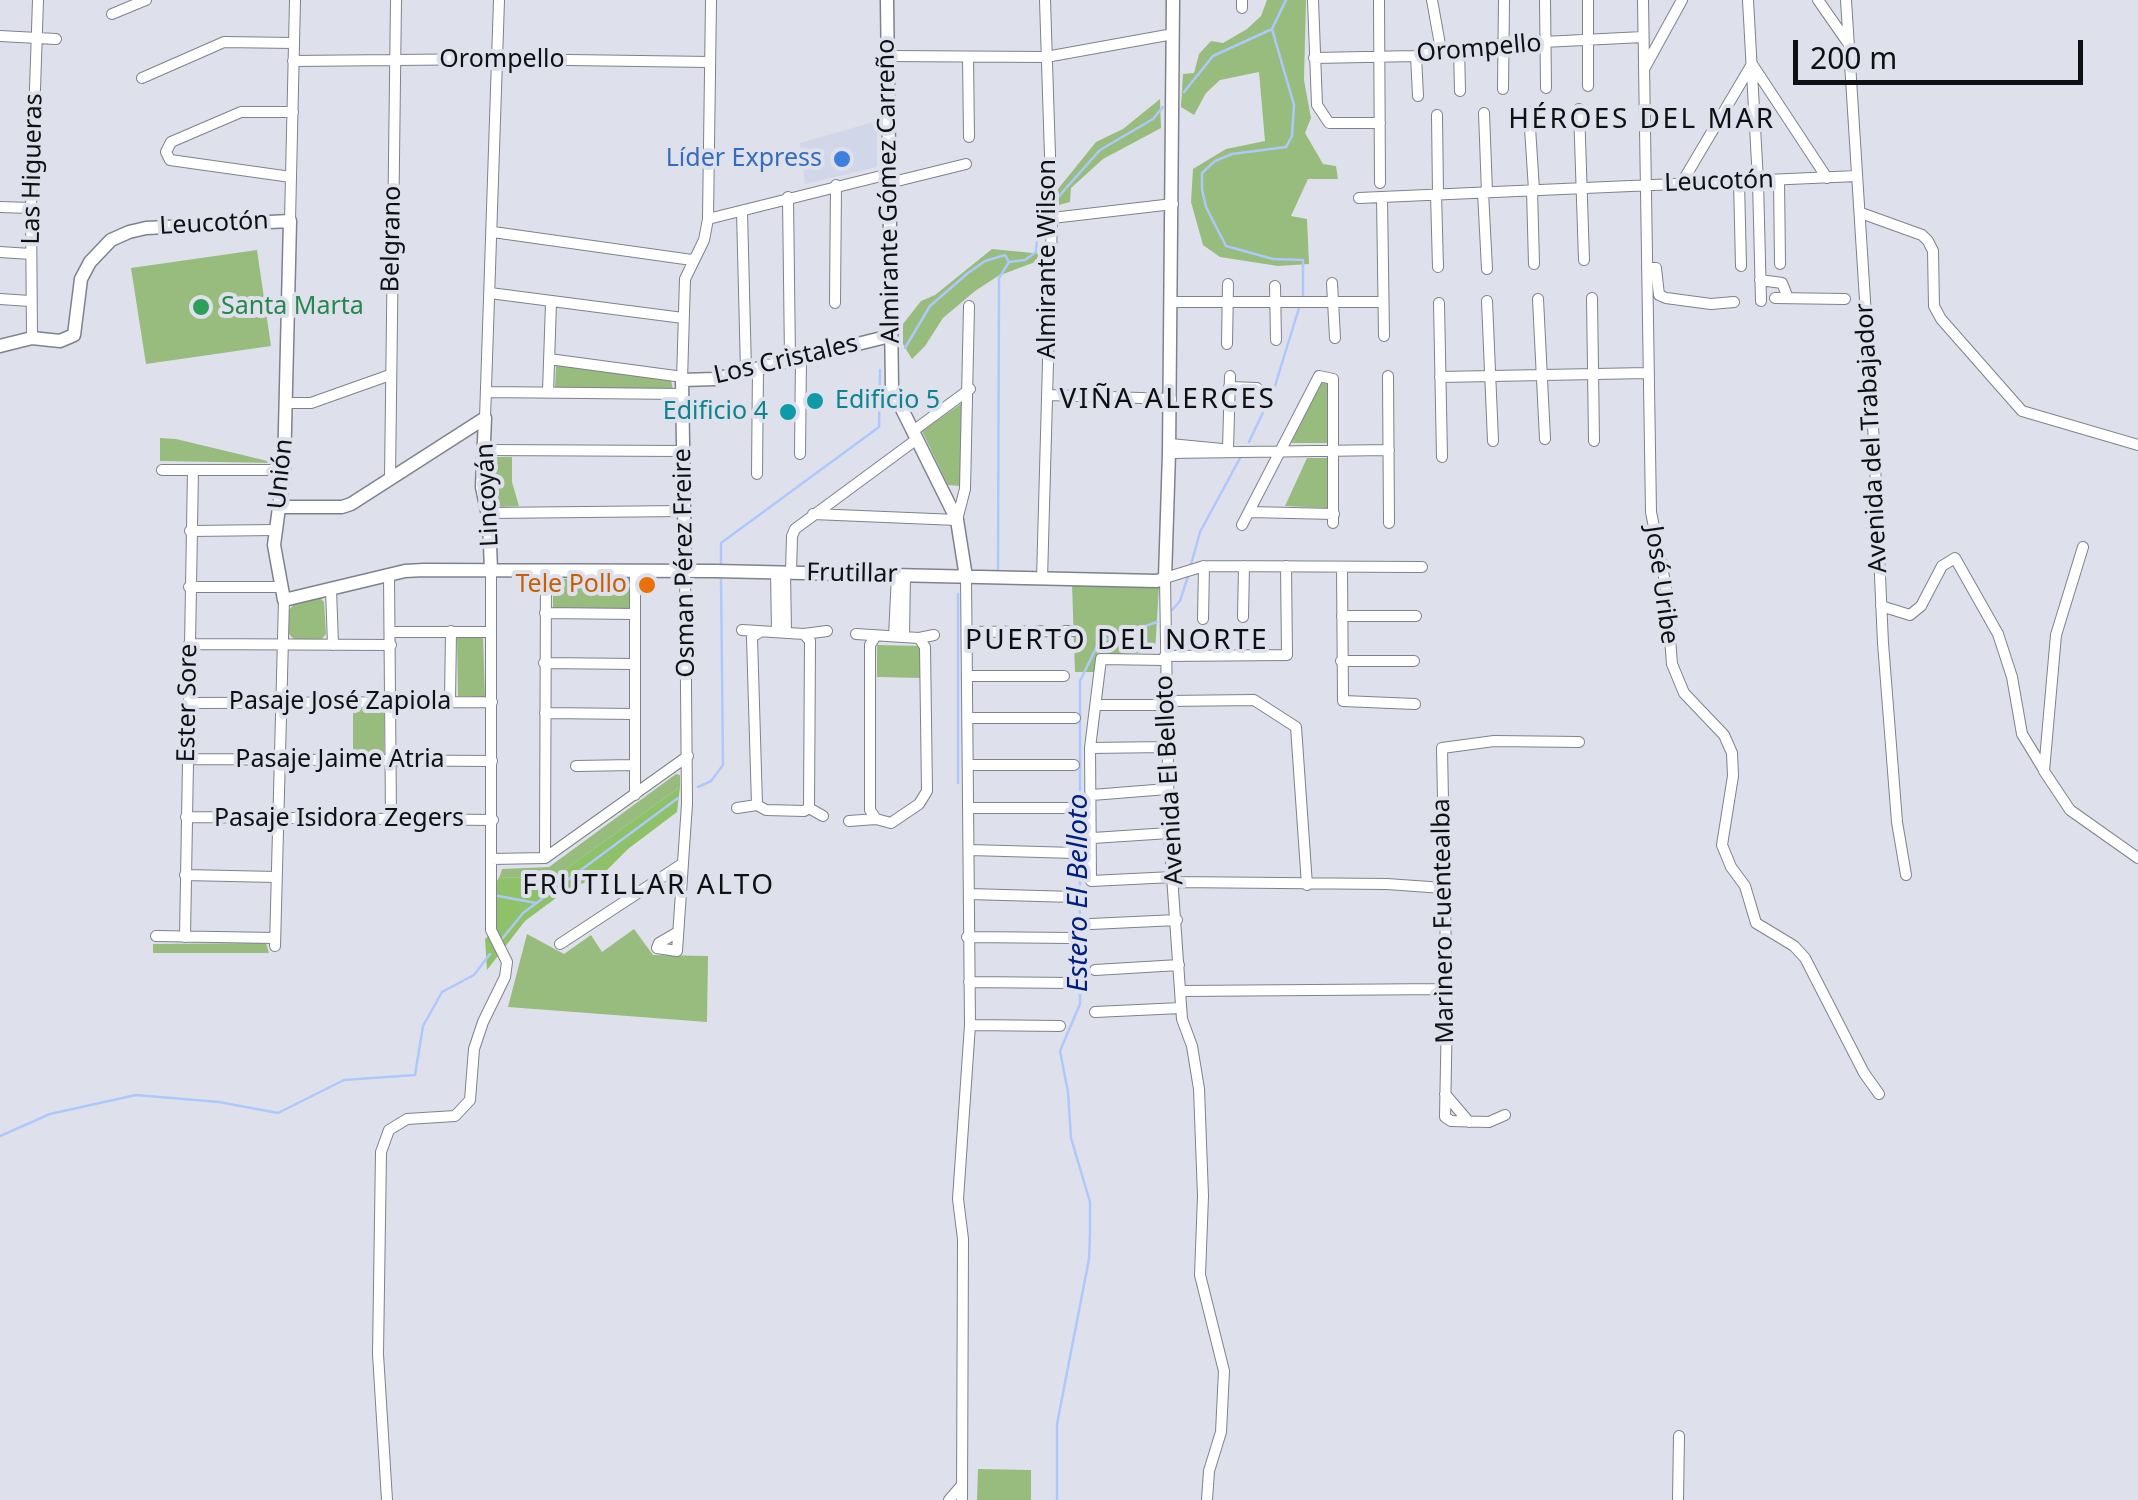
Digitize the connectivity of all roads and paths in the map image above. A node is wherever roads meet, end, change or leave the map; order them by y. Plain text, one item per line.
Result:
1 (38, 0) edge
2 (146, 0) edge
3 (294, 0) edge
4 (396, 0) edge
5 (499, 0) edge
6 (712, 0) edge
7 (887, 0) edge
8 (1045, 0) edge
9 (1174, 0) edge
10 (1313, 0) edge
11 (1378, 0) edge
12 (1432, 0) edge
13 (1504, 0) edge
14 (1545, 0) edge
15 (1588, 0) edge
16 (1642, 0) edge
17 (1682, 0) edge
18 (1748, 0) edge
19 (1818, 0) edge
20 (1846, 0) edge
21 (112, 14) dead end
22 (1174, 34) junction
23 (0, 36) edge
24 (1644, 37) junction
25 (36, 38) junction
26 (56, 39) dead end
27 (1588, 40) junction
28 (294, 43) junction
29 (1546, 43) junction
30 (1848, 43) junction
31 (1504, 44) junction
32 (1459, 48) junction
33 (1441, 50) junction
34 (1379, 55) junction
35 (887, 56) junction
36 (1416, 56) junction
37 (968, 57) junction
38 (1046, 57) junction
39 (1314, 58) junction
40 (498, 59) junction
41 (395, 61) junction
42 (293, 62) junction
43 (710, 62) junction
44 (1752, 64) junction
45 (1643, 70) junction
46 (142, 78) dead end
47 (1588, 86) dead end
48 (1546, 88) dead end
49 (1502, 89) dead end
50 (1460, 90) dead end
51 (1418, 96) dead end
52 (1579, 109) dead end
53 (292, 112) junction
54 (1530, 112) dead end
55 (1484, 113) dead end
56 (1437, 115) dead end
57 (1380, 122) junction
58 (969, 138) dead end
59 (966, 164) dead end
60 (1857, 176) junction
61 (291, 177) junction
62 (1827, 178) junction
63 (889, 179) junction
64 (1758, 180) junction
65 (1779, 180) junction
66 (1740, 181) junction
67 (1380, 182) dead end
68 (1681, 184) junction
69 (1646, 185) junction
70 (836, 186) junction
71 (1582, 188) junction
72 (1533, 190) junction
73 (1485, 192) junction
74 (1437, 194) junction
75 (1382, 196) junction
76 (788, 197) junction
77 (1358, 198) dead end
78 (1173, 204) junction
79 (0, 206) edge
80 (31, 208) junction
81 (742, 210) junction
82 (1861, 213) junction
83 (1052, 218) junction
84 (708, 219) junction
85 (290, 221) junction
86 (493, 232) junction
87 (0, 252) edge
88 (31, 254) junction
89 (692, 260) junction
90 (1584, 260) dead end
91 (1534, 264) dead end
92 (1780, 264) dead end
93 (1741, 266) dead end
94 (1438, 267) dead end
95 (1647, 268) junction
96 (1487, 269) dead end
97 (1760, 275) junction
98 (1332, 282) dead end
99 (1228, 284) dead end
100 (1275, 286) dead end
101 (490, 293) junction
102 (1592, 298) dead end
103 (1775, 298) dead end
104 (1788, 298) junction
105 (0, 299) edge
106 (1538, 299) dead end
107 (1845, 299) dead end
108 (30, 301) junction
109 (1487, 301) dead end
110 (1761, 301) dead end
111 (1172, 302) junction
112 (1228, 302) junction
113 (1334, 302) junction
114 (1383, 302) junction
115 (1734, 302) dead end
116 (551, 303) junction
117 (835, 303) dead end
118 (1276, 303) junction
119 (1438, 303) dead end
120 (969, 306) dead end
121 (683, 318) junction
122 (890, 336) junction
123 (1384, 336) dead end
124 (32, 338) junction
125 (1335, 338) dead end
126 (1276, 340) dead end
127 (1227, 344) dead end
128 (0, 346) edge
129 (550, 359) junction
130 (795, 359) junction
131 (752, 370) junction
132 (1648, 373) junction
133 (390, 375) junction
134 (1593, 375) junction
135 (1388, 376) dead end
136 (1490, 376) junction
137 (1541, 376) junction
138 (1440, 377) junction
139 (682, 384) junction
140 (1257, 388) dead end
141 (970, 390) junction
142 (486, 392) junction
143 (548, 392) junction
144 (1047, 395) junction
145 (1171, 400) junction
146 (286, 404) junction
147 (485, 418) junction
148 (915, 435) junction
149 (1545, 439) dead end
150 (1492, 441) dead end
151 (1594, 441) dead end
152 (2138, 445) edge
153 (1169, 449) junction
154 (484, 450) junction
155 (1228, 450) junction
156 (1281, 450) junction
157 (1335, 450) junction
158 (1390, 450) junction
159 (684, 451) junction
160 (800, 454) dead end
161 (1442, 457) dead end
162 (162, 470) dead end
163 (192, 470) junction
164 (284, 470) junction
165 (757, 474) dead end
166 (390, 478) junction
167 (279, 507) junction
168 (683, 511) junction
169 (488, 512) junction
170 (1250, 512) junction
171 (813, 514) junction
172 (957, 520) junction
173 (1389, 524) dead end
174 (1242, 525) dead end
175 (275, 530) junction
176 (190, 531) junction
177 (2082, 547) dead end
178 (1244, 566) junction
179 (1286, 566) junction
180 (1422, 566) dead end
181 (1342, 567) junction
182 (1195, 569) junction
183 (492, 570) junction
184 (685, 570) junction
185 (546, 571) junction
186 (635, 571) junction
187 (784, 572) junction
188 (389, 575) junction
189 (901, 575) junction
190 (966, 577) junction
191 (1166, 578) junction
192 (1042, 579) junction
193 (190, 587) junction
194 (331, 590) junction
195 (282, 594) junction
196 (1881, 606) junction
197 (545, 613) junction
198 (635, 614) junction
199 (1342, 616) junction
200 (1416, 616) dead end
201 (1243, 617) dead end
202 (1203, 619) dead end
203 (742, 630) dead end
204 (827, 631) dead end
205 (1074, 631) dead end
206 (392, 632) junction
207 (451, 632) junction
208 (492, 632) junction
209 (760, 632) junction
210 (781, 632) junction
211 (968, 632) junction
212 (804, 634) junction
213 (856, 634) dead end
214 (934, 635) dead end
215 (875, 636) junction
216 (899, 636) junction
217 (920, 638) junction
218 (189, 644) junction
219 (391, 644) junction
220 (332, 645) junction
221 (283, 646) junction
222 (1165, 658) junction
223 (1341, 660) junction
224 (1414, 661) dead end
225 (544, 663) junction
226 (635, 664) junction
227 (968, 676) junction
228 (1064, 676) dead end
229 (450, 701) junction
230 (391, 702) junction
231 (492, 702) junction
232 (188, 703) junction
233 (281, 703) junction
234 (1166, 703) junction
235 (1097, 704) junction
236 (1414, 704) dead end
237 (546, 713) junction
238 (634, 714) junction
239 (968, 718) junction
240 (1074, 718) dead end
241 (1579, 742) dead end
242 (1166, 747) junction
243 (1090, 748) junction
244 (688, 756) junction
245 (187, 759) junction
246 (280, 761) junction
247 (392, 761) junction
248 (492, 761) junction
249 (634, 765) junction
250 (968, 765) junction
251 (1074, 765) dead end
252 (576, 766) dead end
253 (2044, 771) junction
254 (1167, 789) junction
255 (635, 794) junction
256 (1092, 794) junction
257 (757, 805) junction
258 (737, 808) dead end
259 (809, 808) junction
260 (968, 808) junction
261 (1074, 808) dead end
262 (823, 816) dead end
263 (186, 817) junction
264 (279, 818) junction
265 (391, 819) junction
266 (876, 819) junction
267 (493, 820) junction
268 (849, 821) dead end
269 (1169, 833) junction
270 (1093, 838) junction
271 (970, 850) junction
272 (1075, 853) dead end
273 (544, 858) junction
274 (2138, 858) edge
275 (492, 860) junction
276 (682, 864) junction
277 (186, 875) junction
278 (1906, 875) dead end
279 (276, 876) junction
280 (1173, 880) junction
281 (1307, 884) junction
282 (1443, 888) junction
283 (969, 894) junction
284 (1074, 897) dead end
285 (1176, 920) junction
286 (1091, 924) dead end
287 (678, 932) junction
288 (156, 936) dead end
289 (184, 936) junction
290 (967, 937) junction
291 (1074, 938) dead end
292 (560, 944) dead end
293 (1180, 964) junction
294 (1095, 970) dead end
295 (968, 982) junction
296 (1073, 983) dead end
297 (1446, 988) junction
298 (1180, 991) junction
299 (1095, 1012) dead end
300 (1181, 1014) junction
301 (970, 1025) junction
302 (1060, 1026) dead end
303 (1879, 1094) dead end
304 (1505, 1115) dead end
305 (1679, 1436) dead end
306 (962, 1484) junction
307 (387, 1500) edge
308 (949, 1500) edge
309 (962, 1500) edge
310 (1207, 1500) edge
311 (1678, 1500) edge

1 - 25 street, Las Higueras
2 - 21 street
3 - 28 street, Unión
4 - 41 street, Belgrano
5 - 40 street, Lincoyán
6 - 43 street, Osman Pérez Freire
7 - 35 street, Almirante Gómez Carreño
8 - 38 street, Almirante Wilson
9 - 22 street, Avenida El Belloto
10 - 39 street
11 - 34 street
12 - 33 street
13 - 31 street
14 - 29 street
15 - 27 street
16 - 24 street, José Uribe
17 - 45 street
18 - 44 street
19 - 30 street
20 - 30 street, Avenida del Trabajador
22 - 38 street
22 - 78 street, Avenida El Belloto
23 - 25 street
24 - 27 street, Orompello
24 - 45 street, José Uribe
25 - 26 street
25 - 80 street, Las Higueras
27 - 29 street, Orompello
27 - 47 street
28 - 42 street, Unión
28 - 46 street
29 - 31 street, Orompello
29 - 48 street
30 - 60 street, Avenida del Trabajador
31 - 32 street, Orompello
31 - 49 street
32 - 33 street, Orompello
32 - 50 street
33 - 36 street, Orompello
34 - 36 street, Orompello
34 - 39 street, Orompello
34 - 57 street
35 - 37 street
35 - 63 street, Almirante Gómez Carreño
36 - 51 street
37 - 38 street
37 - 58 street
38 - 83 street, Almirante Wilson
39 - 57 street
40 - 41 street, Orompello
40 - 43 street, Orompello
40 - 86 street, Lincoyán
41 - 42 street, Orompello
41 - 133 street, Belgrano
42 - 53 street, Unión
43 - 84 street, Osman Pérez Freire
44 - 62 street
44 - 64 street
44 - 68 street
45 - 69 street, José Uribe
52 - 71 street
53 - 61 street, Unión
53 - 61 street
54 - 72 street
55 - 73 street
56 - 74 street
57 - 67 street
59 - 63 street
60 - 62 street, Leucotón
60 - 82 street, Avenida del Trabajador
61 - 85 street, Unión
62 - 65 street, Leucotón
63 - 70 street
63 - 122 street, Almirante Gómez Carreño
64 - 65 street, Leucotón
64 - 66 street, Leucotón
64 - 97 street
65 - 92 street
66 - 68 street, Leucotón
66 - 93 street
68 - 69 street, Leucotón
69 - 71 street, Leucotón
69 - 95 street, José Uribe
70 - 76 street
70 - 117 street
71 - 72 street, Leucotón
71 - 90 street
72 - 73 street, Leucotón
72 - 91 street
73 - 74 street, Leucotón
73 - 96 street
74 - 75 street, Leucotón
74 - 94 street
75 - 77 street, Leucotón
75 - 114 street
76 - 81 street
76 - 130 street
78 - 83 street
78 - 111 street, Avenida El Belloto
79 - 80 street
80 - 88 street, Las Higueras
81 - 84 street
81 - 131 street
82 - 152 street
82 - 196 street, Avenida del Trabajador
83 - 144 street, Almirante Wilson
84 - 89 street, Osman Pérez Freire
85 - 124 street, Leucotón
85 - 146 street, Unión
86 - 89 street
86 - 101 street, Lincoyán
87 - 88 street
88 - 108 street, Las Higueras
89 - 121 street, Osman Pérez Freire
95 - 115 street
95 - 132 street, José Uribe
97 - 104 street
97 - 110 street
98 - 113 street
99 - 112 street
100 - 118 street
101 - 116 street
101 - 142 street, Lincoyán
102 - 134 street
103 - 104 street
104 - 107 street
105 - 108 street
106 - 137 street
108 - 124 street, Las Higueras
109 - 136 street
111 - 112 street
111 - 145 street, Avenida El Belloto
112 - 118 street
112 - 127 street
113 - 114 street
113 - 118 street
113 - 125 street
114 - 123 street
116 - 121 street
116 - 129 street
118 - 126 street
119 - 138 street
120 - 141 street
121 - 139 street, Osman Pérez Freire
122 - 130 street, Los Cristales
122 - 148 street, Almirante Gómez Carreño
124 - 128 street
129 - 139 street
129 - 143 street
130 - 131 street, Los Cristales
130 - 160 street
131 - 139 street, Los Cristales
131 - 165 street
132 - 134 street
132 - 303 street, José Uribe
133 - 146 street
133 - 166 street, Belgrano
134 - 137 street
134 - 151 street
135 - 158 street
136 - 137 street
136 - 138 street
136 - 150 street
137 - 149 street
138 - 161 street
139 - 143 street
139 - 159 street, Osman Pérez Freire
140 - 155 street
141 - 148 street
141 - 172 street
142 - 143 street
142 - 147 street, Lincoyán
144 - 145 street
144 - 192 street, Almirante Wilson
145 - 153 street, Avenida El Belloto
146 - 164 street, Unión
147 - 154 street, Lincoyán
147 - 166 street
148 - 171 street
148 - 172 street, Almirante Gómez Carreño
153 - 155 street
153 - 191 street, Avenida El Belloto
154 - 159 street
154 - 169 street, Lincoyán
155 - 156 street
156 - 157 street
156 - 157 street
156 - 170 street
157 - 158 street
157 - 170 street
158 - 173 street
159 - 168 street, Osman Pérez Freire
162 - 163 street
163 - 164 street
163 - 176 street, Ester Sore
164 - 167 street, Unión
166 - 167 street
167 - 175 street, Unión
168 - 169 street
168 - 184 street, Osman Pérez Freire
169 - 183 street, Lincoyán
170 - 174 street
171 - 172 street
171 - 187 street
172 - 190 street, Almirante Gómez Carreño
175 - 176 street
175 - 195 street, Unión
176 - 193 street, Ester Sore
177 - 253 street
178 - 179 street, Frutillar
178 - 182 street, Frutillar
178 - 201 street
179 - 181 street, Frutillar
179 - 222 street
180 - 181 street, Frutillar
181 - 199 street
182 - 191 street, Frutillar
182 - 202 street
183 - 185 street, Frutillar
183 - 188 street, Frutillar
183 - 208 street, Lincoyán
184 - 186 street, Frutillar
184 - 187 street, Frutillar
184 - 244 street, Osman Pérez Freire
185 - 186 street, Frutillar
185 - 197 street
186 - 198 street
187 - 189 street, Frutillar
187 - 210 street
188 - 194 street, Frutillar
188 - 206 street
189 - 190 street, Frutillar
189 - 216 street
190 - 192 street, Frutillar
190 - 211 street, Almirante Gómez Carreño
191 - 192 street, Frutillar
191 - 222 street, Avenida El Belloto
193 - 195 street
193 - 218 street, Ester Sore
194 - 195 street, Frutillar
194 - 220 street
195 - 221 street, Unión
196 - 253 street
196 - 278 street, Avenida del Trabajador
197 - 198 street
197 - 225 street
198 - 226 street
199 - 200 street
199 - 223 street
203 - 209 street
204 - 212 street
205 - 211 street
206 - 207 street
206 - 219 street
207 - 208 street
207 - 229 street
208 - 231 street, Lincoyán
209 - 210 street
209 - 257 street
210 - 212 street
211 - 227 street, Almirante Gómez Carreño
212 - 259 street
213 - 215 street
214 - 217 street
215 - 216 street
215 - 266 street
216 - 217 street
217 - 266 street
218 - 221 street
218 - 232 street, Ester Sore
219 - 220 street
219 - 230 street
220 - 221 street
221 - 233 street, Unión
222 - 234 street, Avenida El Belloto
222 - 235 street
223 - 224 street
223 - 236 street
225 - 226 street
225 - 237 street
226 - 238 street
227 - 228 street
227 - 239 street, Almirante Gómez Carreño
229 - 230 street, Pasaje José Zapiola
229 - 231 street, Pasaje José Zapiola
230 - 233 street, Pasaje José Zapiola
230 - 247 street
231 - 248 street, Lincoyán
232 - 233 street, Pasaje José Zapiola
232 - 245 street, Ester Sore
233 - 246 street, Unión
234 - 235 street
234 - 242 street, Avenida El Belloto
234 - 281 street
235 - 243 street
237 - 238 street
237 - 273 street
238 - 249 street
239 - 240 street
239 - 250 street, Almirante Gómez Carreño
241 - 282 street, Marinero Fuentealba
242 - 243 street
242 - 254 street, Avenida El Belloto
243 - 256 street
244 - 255 street
244 - 276 street, Osman Pérez Freire
245 - 246 street, Pasaje Jaime Atria
245 - 263 street, Ester Sore
246 - 247 street, Pasaje Jaime Atria
246 - 264 street, Unión
247 - 248 street, Pasaje Jaime Atria
247 - 265 street
248 - 267 street, Lincoyán
249 - 252 street
249 - 255 street
250 - 251 street
250 - 260 street, Almirante Gómez Carreño
253 - 274 street
254 - 256 street
254 - 269 street, Avenida El Belloto
255 - 273 street
256 - 270 street
257 - 258 street
257 - 259 street
259 - 262 street
260 - 261 street
260 - 271 street, Almirante Gómez Carreño
263 - 264 street, Pasaje Isidora Zegers
263 - 277 street, Ester Sore
264 - 265 street, Pasaje Isidora Zegers
264 - 279 street, Unión
265 - 267 street, Pasaje Isidora Zegers
266 - 268 street
267 - 275 street, Lincoyán
269 - 270 street
269 - 280 street, Avenida El Belloto
270 - 280 street
271 - 272 street
271 - 283 street, Almirante Gómez Carreño
273 - 275 street
275 - 307 street, Lincoyán
276 - 287 street, Osman Pérez Freire
276 - 292 street
277 - 279 street
277 - 289 street, Ester Sore
279 - 289 street, Unión
280 - 281 street
280 - 285 street, Avenida El Belloto
281 - 282 street
282 - 297 street, Marinero Fuentealba
283 - 284 street
283 - 290 street, Almirante Gómez Carreño
285 - 286 street
285 - 293 street, Avenida El Belloto
287 - 287 street, Osman Pérez Freire
288 - 289 street
290 - 291 street
290 - 295 street, Almirante Gómez Carreño
293 - 294 street
293 - 298 street, Avenida El Belloto
295 - 296 street
295 - 301 street, Almirante Gómez Carreño
297 - 298 street
297 - 304 street, Marinero Fuentealba
298 - 300 street, Avenida El Belloto
299 - 300 street
300 - 310 street, Avenida El Belloto
301 - 302 street
301 - 306 street, Almirante Gómez Carreño
305 - 311 street
306 - 308 street
306 - 309 street, Almirante Gómez Carreño

